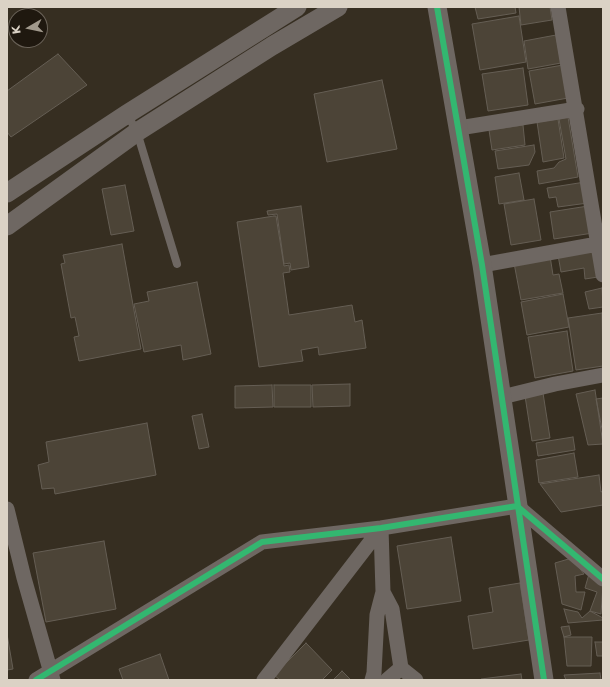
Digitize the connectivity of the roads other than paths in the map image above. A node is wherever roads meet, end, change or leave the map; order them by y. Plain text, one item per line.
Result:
1 (297, 7) edge
2 (338, 7) edge
3 (437, 7) edge
4 (558, 7) edge
5 (576, 109) junction
6 (128, 114) junction
7 (459, 128) junction
8 (138, 132) junction
9 (7, 193) edge
10 (7, 226) edge
11 (601, 244) edge
12 (177, 264) dead end
13 (482, 265) junction
14 (603, 275) edge
15 (603, 375) edge
16 (502, 397) junction
17 (517, 506) junction
18 (7, 509) edge
19 (381, 528) junction
20 (603, 579) edge
21 (383, 592) junction
22 (401, 668) junction
23 (52, 676) edge
24 (36, 680) edge
25 (264, 680) edge
26 (372, 680) edge
27 (387, 680) edge
28 (416, 680) edge
29 (544, 680) edge

1 - 6 street
2 - 8 street
3 - 7 street
4 - 5 street
5 - 7 street
5 - 11 street
6 - 8 lane
6 - 9 street
7 - 13 street
8 - 10 street
8 - 12 lane
11 - 13 street
11 - 14 street
13 - 16 street
15 - 16 street
16 - 17 street
17 - 19 street
17 - 20 street
17 - 29 street
18 - 23 street
19 - 21 street
19 - 23 street
19 - 25 street
21 - 22 street
21 - 26 street
22 - 27 street
22 - 28 street
23 - 24 street

